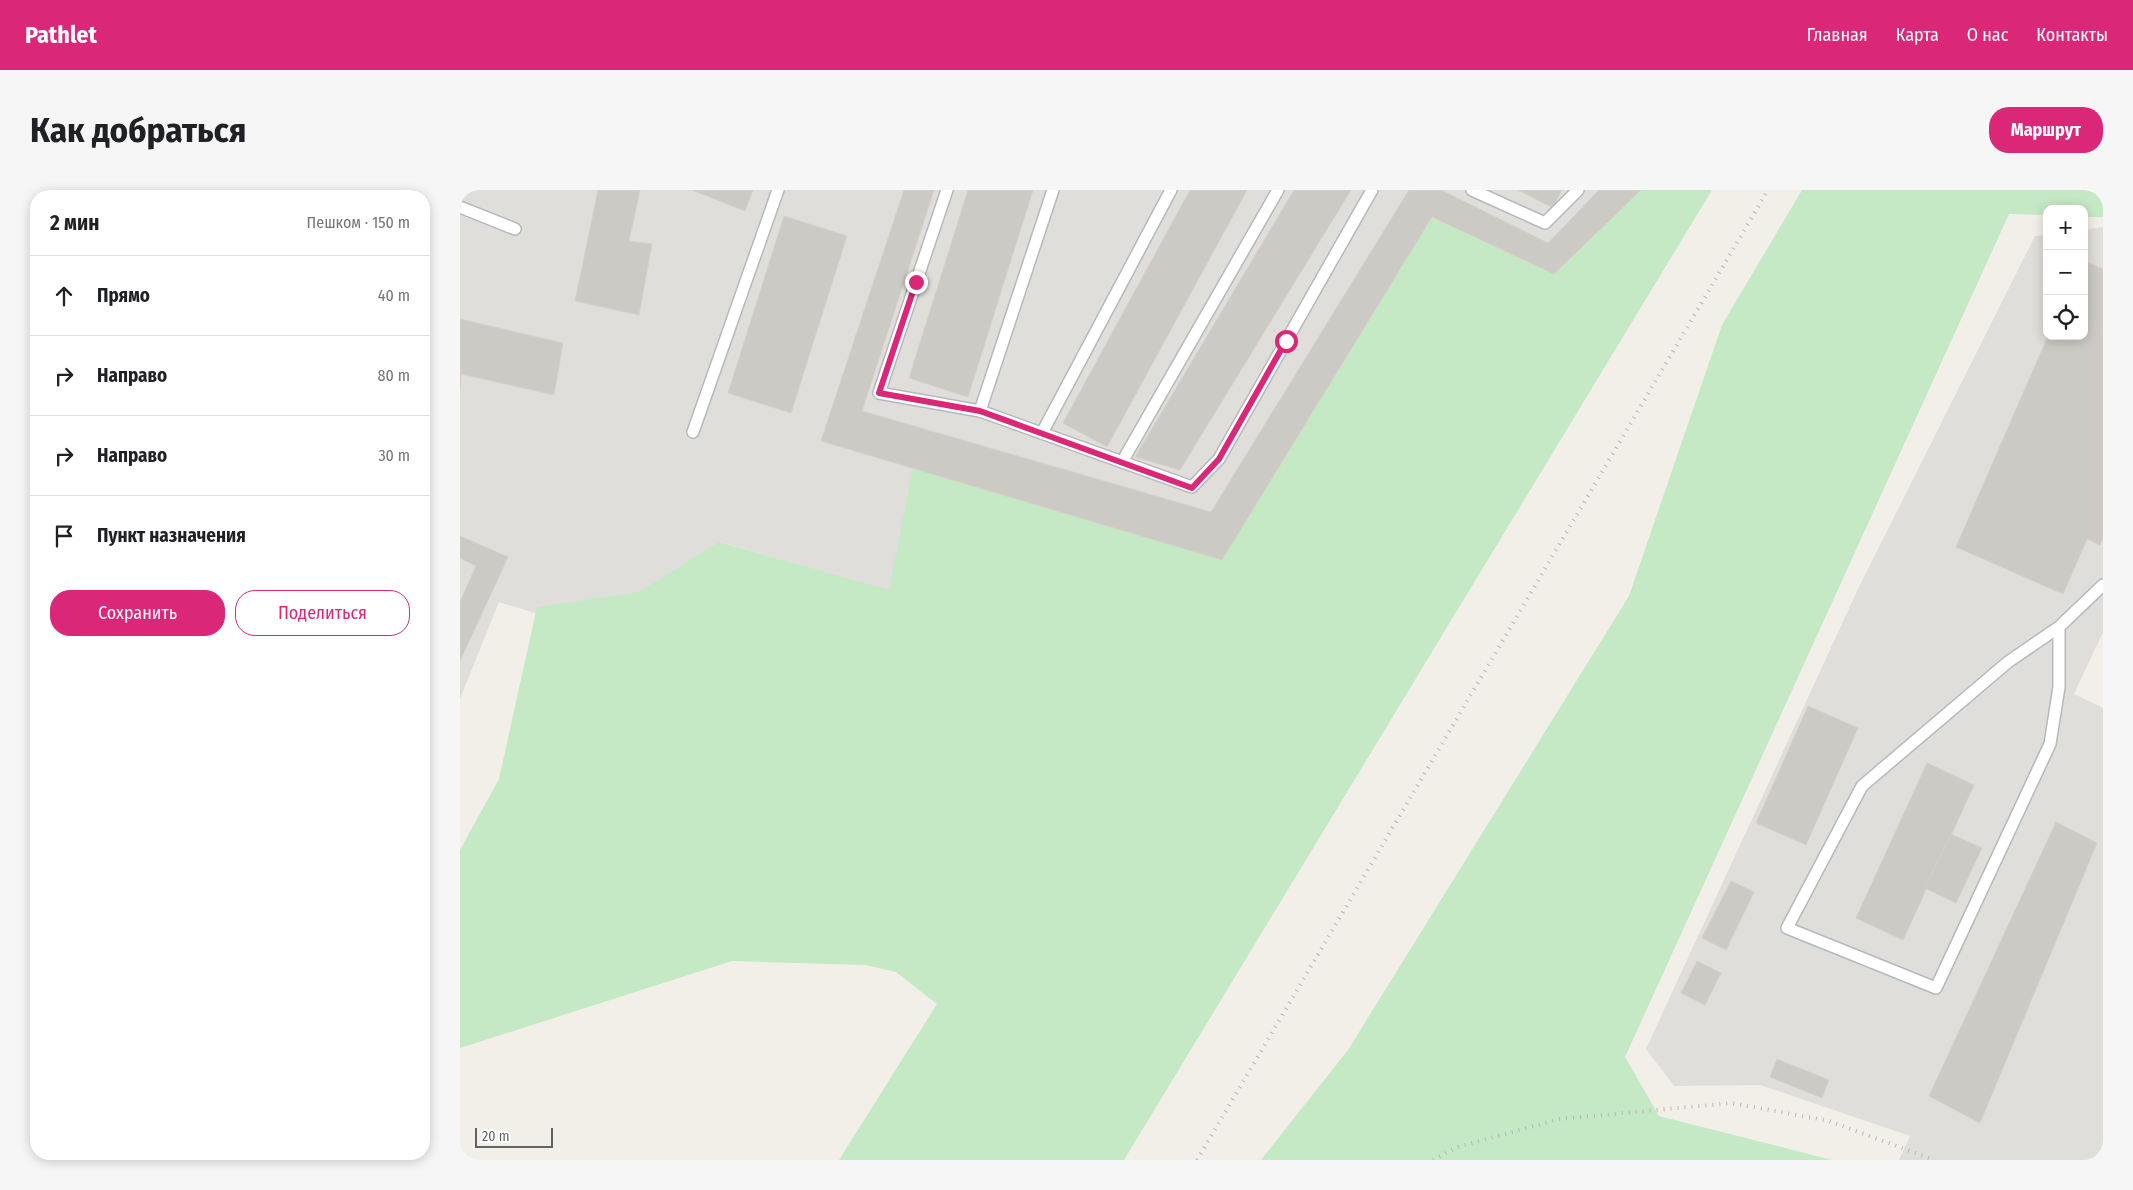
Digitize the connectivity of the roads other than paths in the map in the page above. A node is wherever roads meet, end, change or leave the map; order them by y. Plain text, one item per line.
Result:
1 (778, 190) edge
2 (947, 190) edge
3 (1053, 190) edge
4 (1171, 190) edge
5 (1278, 190) edge
6 (1372, 190) edge
7 (1472, 190) edge
8 (1578, 190) edge
9 (460, 207) edge
10 (515, 229) dead end
11 (980, 411) junction
12 (692, 432) dead end
13 (1042, 433) junction
14 (1122, 462) junction
15 (2103, 585) edge
16 (2059, 627) junction

1 - 12 lane
2 - 11 lane
3 - 11 lane
4 - 13 lane
5 - 14 lane
6 - 14 lane
7 - 8 lane
9 - 10 lane
11 - 13 lane
13 - 14 lane
15 - 16 lane
16 - 16 lane

